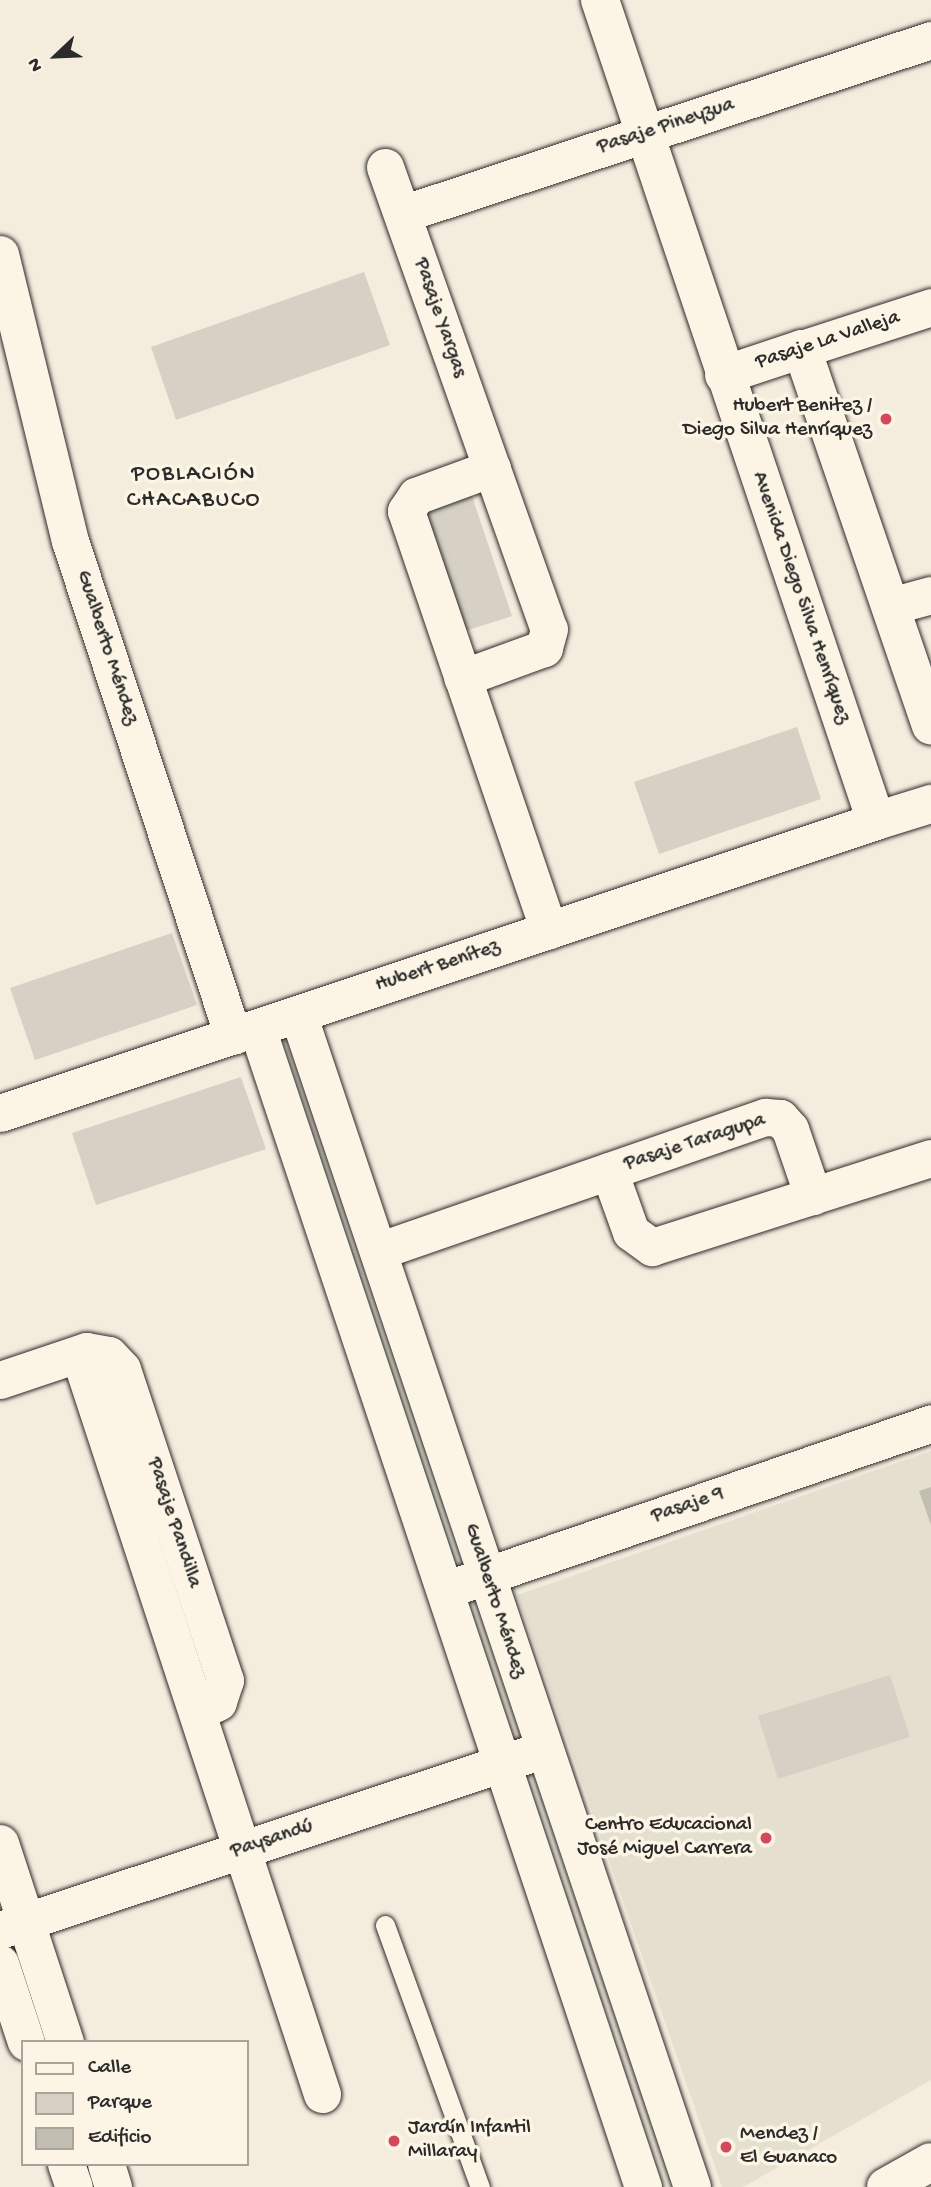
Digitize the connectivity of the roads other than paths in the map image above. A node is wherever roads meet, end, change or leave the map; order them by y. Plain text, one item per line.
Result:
1 (600, 0) edge
2 (931, 40) edge
3 (645, 134) junction
4 (385, 167) dead end
5 (402, 214) junction
6 (3, 270) edge
7 (931, 307) edge
8 (802, 349) junction
9 (724, 375) junction
10 (492, 468) junction
11 (931, 595) edge
12 (891, 606) junction
13 (462, 678) junction
14 (931, 726) edge
15 (931, 804) edge
16 (876, 821) junction
17 (549, 930) junction
18 (298, 1014) junction
19 (245, 1032) junction
20 (0, 1113) edge
21 (931, 1158) edge
22 (609, 1171) junction
23 (813, 1196) junction
24 (378, 1251) junction
25 (0, 1380) edge
26 (931, 1423) edge
27 (486, 1575) junction
28 (445, 1590) junction
29 (544, 1749) junction
30 (503, 1763) junction
31 (0, 1843) edge
32 (242, 1850) junction
33 (385, 1925) dead end
34 (13, 1926) edge
35 (0, 1963) edge
36 (25, 2040) edge
37 (64, 2040) edge
38 (321, 2094) dead end
39 (931, 2162) edge
40 (67, 2166) edge
41 (107, 2166) edge
42 (74, 2187) edge
43 (113, 2187) edge
44 (480, 2187) edge
45 (643, 2187) edge
46 (692, 2187) edge
47 (886, 2187) edge

1 - 3 street, Avenida Diego Silva Henríquez
2 - 3 street, Pasaje Pineyzua
3 - 5 street, Pasaje Pineyzua
3 - 9 street, Avenida Diego Silva Henríquez
4 - 5 street, Pasaje Yargas
5 - 10 street, Pasaje Yargas
6 - 19 street, Gualberto Méndez
7 - 8 street, Pasaje La Valleja
8 - 9 street, Pasaje La Valleja
8 - 12 street
9 - 16 street, Avenida Diego Silva Henríquez
10 - 13 street
10 - 13 street, Pasaje Yargas
11 - 12 street
12 - 14 street
13 - 17 street
15 - 16 street
16 - 17 street, Hubert Benítez
17 - 18 street, Hubert Benítez
18 - 19 street, Hubert Benítez
18 - 24 street, Gualberto Méndez
19 - 20 street, Hubert Benítez
19 - 28 street, Gualberto Méndez
21 - 23 street, Pasaje Taragupa
22 - 23 street, Pasaje Taragupa
22 - 23 street, Pasaje Taragupa
22 - 24 street, Pasaje Taragupa
24 - 27 street, Gualberto Méndez
25 - 32 street, Pasaje Pandilla
26 - 27 street, Pasaje 9
27 - 28 street, Pasaje 9
27 - 29 street, Gualberto Méndez
28 - 30 street, Gualberto Méndez
29 - 30 street, Paysandú
29 - 46 street, Gualberto Méndez
30 - 32 street, Paysandú
30 - 45 street, Gualberto Méndez
31 - 34 street
32 - 34 street, Paysandú
32 - 38 street, Pasaje Pandilla
33 - 44 lane
34 - 37 street
35 - 36 street
39 - 47 street
40 - 42 street
41 - 43 street

